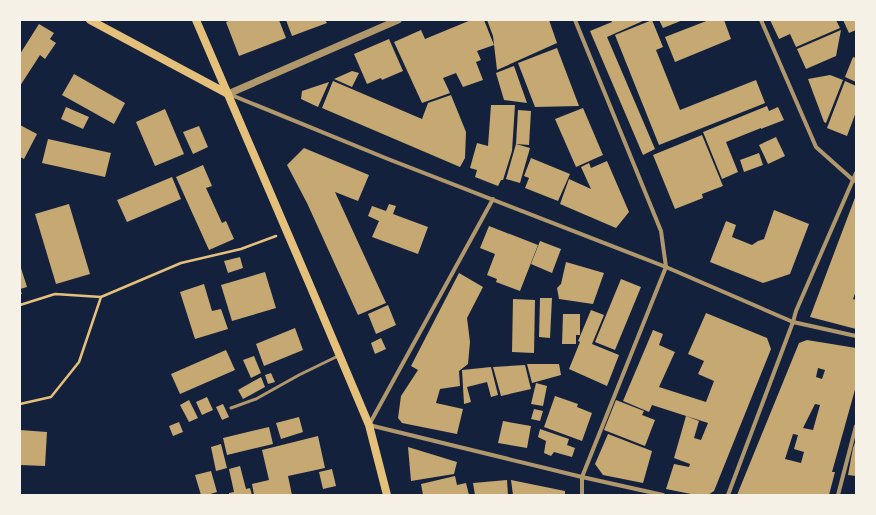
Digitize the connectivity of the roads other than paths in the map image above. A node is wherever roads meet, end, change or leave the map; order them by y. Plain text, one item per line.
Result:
1 (90, 20) edge
2 (196, 20) edge
3 (398, 20) edge
4 (575, 20) edge
5 (761, 20) edge
6 (228, 94) junction
7 (856, 173) edge
8 (855, 181) edge
9 (493, 199) junction
10 (666, 267) junction
11 (793, 322) junction
12 (856, 336) edge
13 (340, 356) junction
14 (231, 408) dead end
15 (369, 425) junction
16 (856, 426) edge
17 (582, 477) junction
18 (387, 495) edge
19 (582, 495) edge
20 (663, 495) edge
21 (728, 495) edge
22 (838, 495) edge

1 - 6 main road
2 - 6 main road
3 - 6 street
4 - 10 street
5 - 8 street
6 - 9 street
6 - 13 main road
7 - 8 street
8 - 11 street
9 - 10 street
9 - 15 street
10 - 11 street
10 - 17 street
11 - 12 street
11 - 21 street
13 - 14 lane
13 - 15 main road
15 - 17 street
15 - 18 main road
16 - 22 street
17 - 19 street
17 - 20 street

